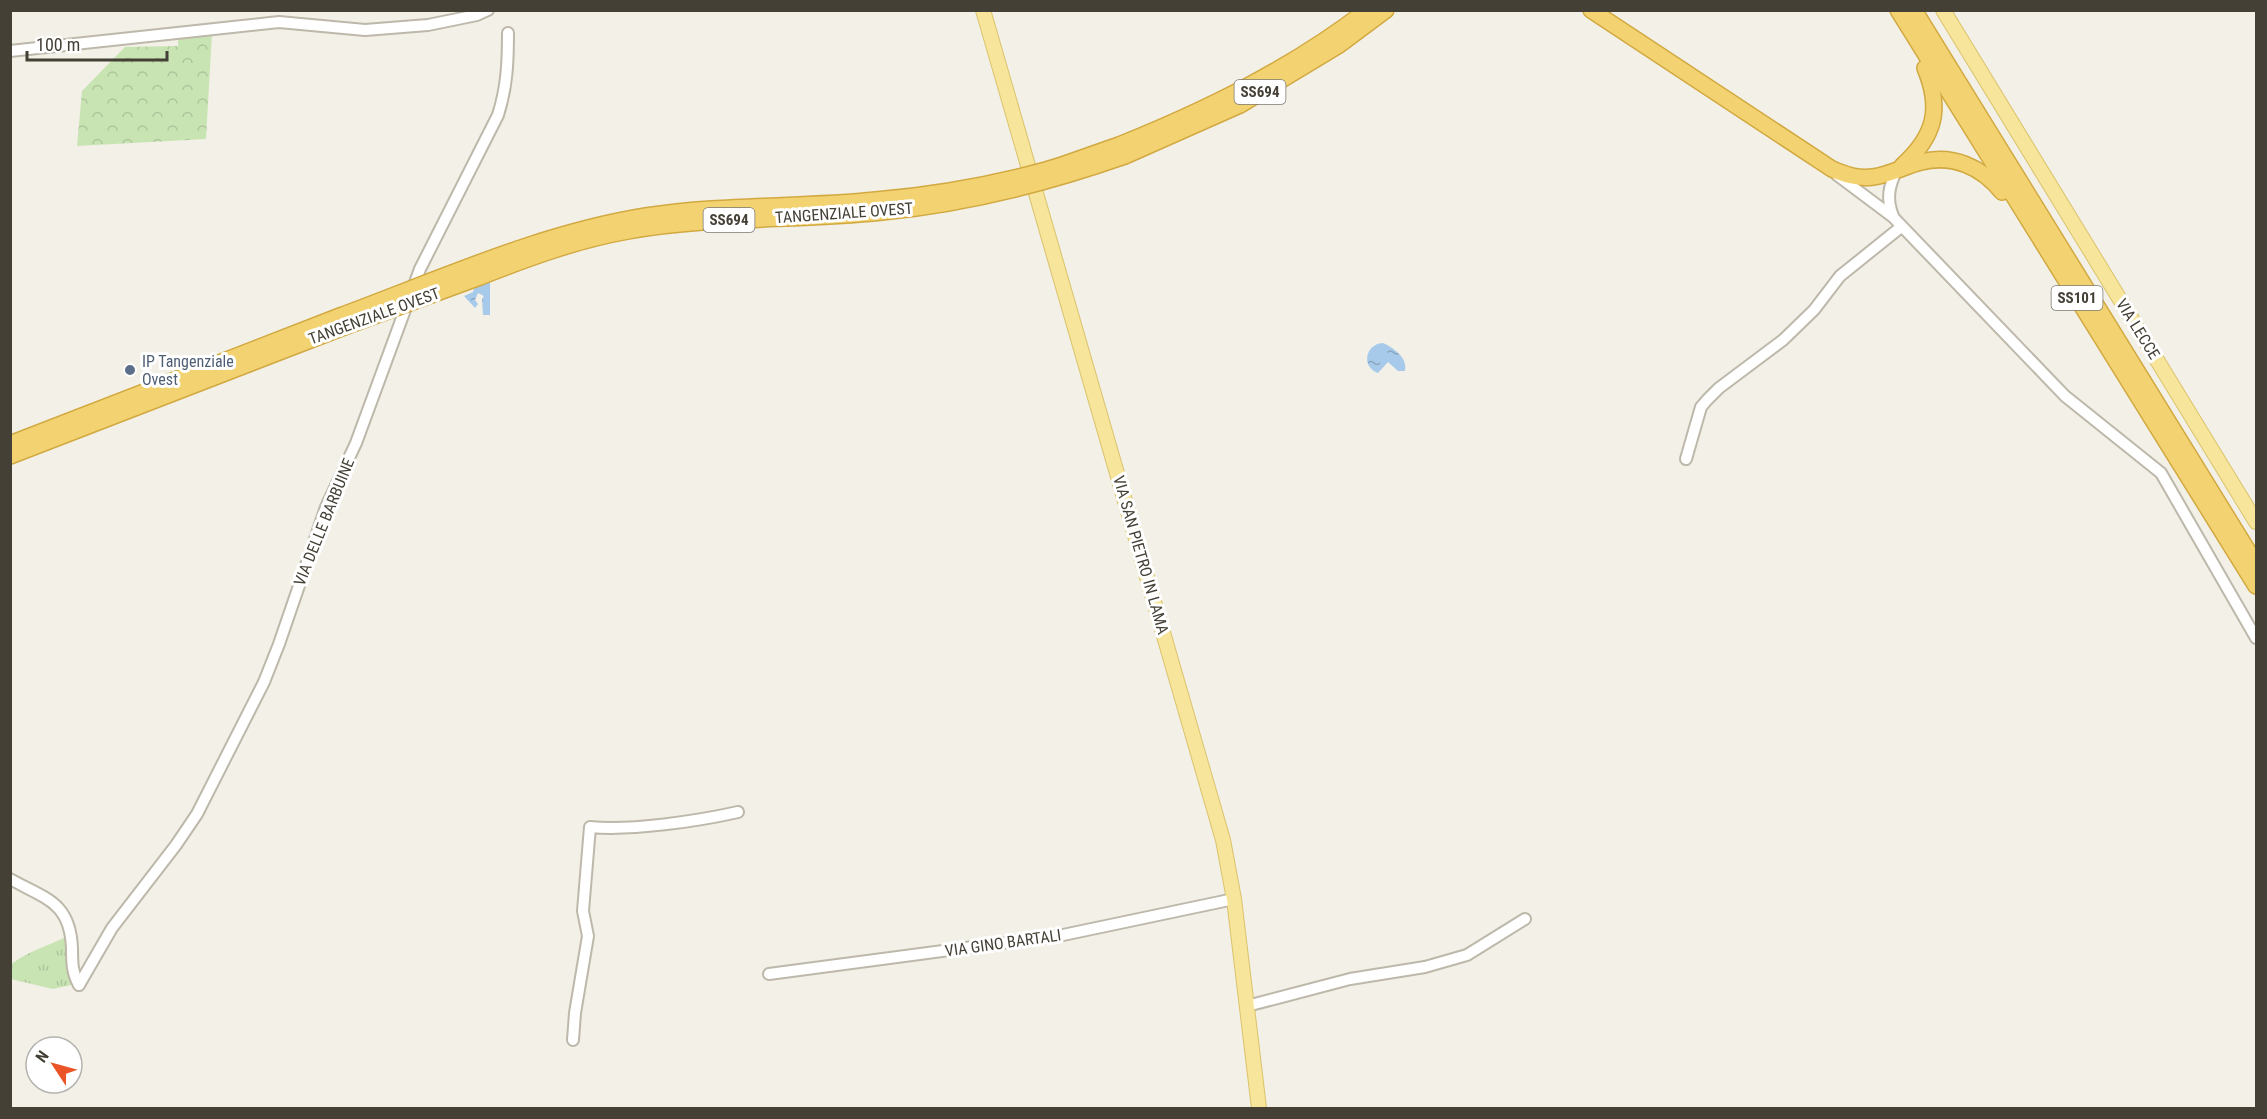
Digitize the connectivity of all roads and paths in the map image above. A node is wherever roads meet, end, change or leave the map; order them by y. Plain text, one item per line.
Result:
1 (488, 10) edge
2 (983, 10) edge
3 (1358, 10) edge
4 (1367, 10) edge
5 (1386, 10) edge
6 (1395, 10) edge
7 (1591, 10) edge
8 (1596, 10) edge
9 (1892, 10) edge
10 (1898, 10) edge
11 (1914, 10) edge
12 (1943, 10) edge
13 (1610, 22) junction
14 (508, 33) dead end
15 (1339, 45) junction
16 (1312, 48) junction
17 (10, 51) edge
18 (1122, 151) junction
19 (1816, 159) junction
20 (1898, 170) junction
21 (1893, 217) junction
22 (1901, 227) junction
23 (2074, 294) junction
24 (342, 322) junction
25 (10, 444) edge
26 (10, 456) edge
27 (1686, 459) dead end
28 (2256, 522) edge
29 (2256, 564) edge
30 (2256, 586) edge
31 (2256, 638) edge
32 (738, 812) dead end
33 (10, 879) edge
34 (1234, 899) junction
35 (1526, 920) dead end
36 (769, 974) dead end
37 (1247, 1006) junction
38 (573, 1040) dead end
39 (1259, 1108) edge

1 - 17 street
2 - 34 main road, VIA SAN PIETRO IN LAMA
3 - 16 highway
4 - 16 highway, TANGENZIALE OVEST / SS694
5 - 15 highway, TANGENZIALE OVEST / SS694
6 - 15 highway
7 - 13 highway
8 - 13 highway
9 - 20 highway
10 - 23 highway, SS101
11 - 29 highway, SS101
12 - 28 main road, VIA LECCE
13 - 19 highway
14 - 33 street, VIA DELLE BARBUINE
15 - 18 highway, TANGENZIALE OVEST / SS694
16 - 18 highway, TANGENZIALE OVEST / SS694
18 - 24 highway, TANGENZIALE OVEST / SS694, bridge
19 - 20 highway
19 - 21 street
20 - 21 street
20 - 23 highway
21 - 22 street
22 - 27 street
22 - 31 street
23 - 30 highway, SS101
24 - 25 highway, TANGENZIALE OVEST / SS694
24 - 26 highway, TANGENZIALE OVEST / SS694
32 - 38 street
34 - 36 street, VIA GINO BARTALI
34 - 37 main road, VIA SAN PIETRO IN LAMA
35 - 37 street
37 - 39 main road, VIA SAN PIETRO IN LAMA

